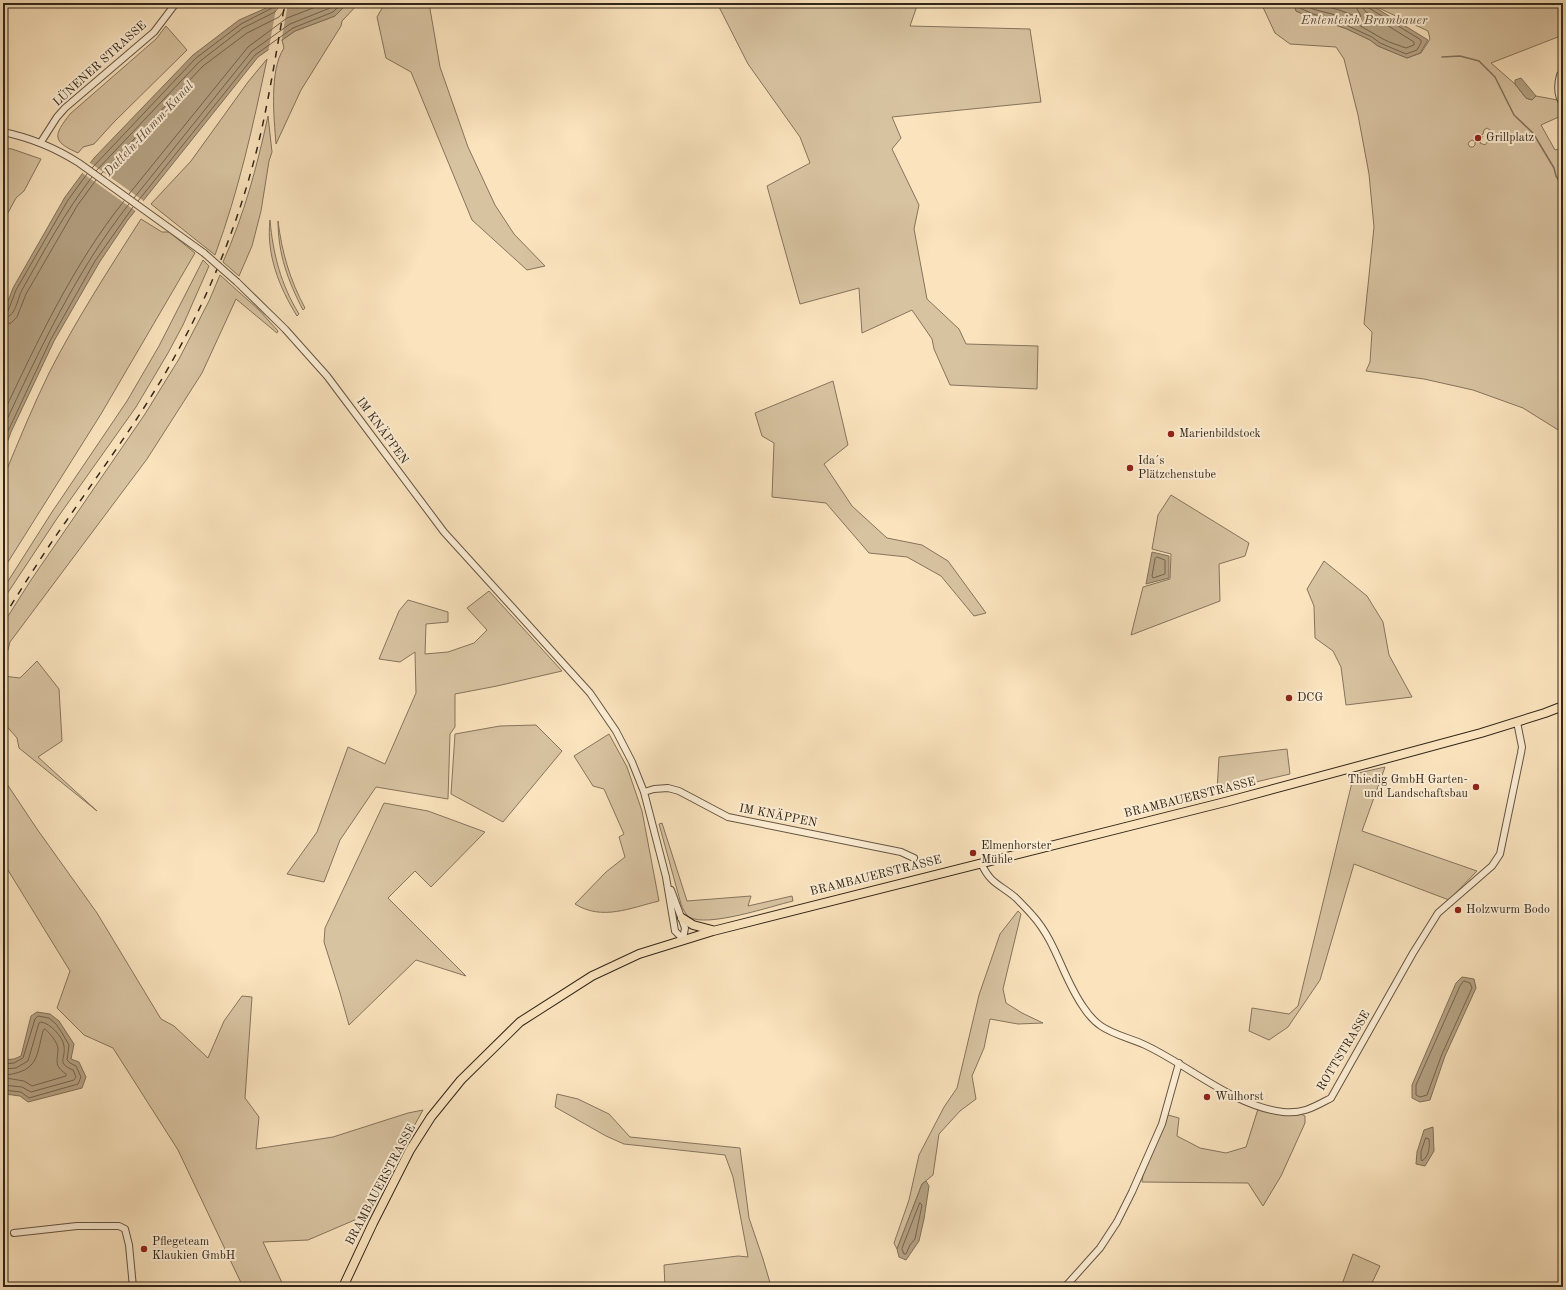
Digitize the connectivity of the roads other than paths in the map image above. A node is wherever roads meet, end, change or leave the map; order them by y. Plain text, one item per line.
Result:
1 (176, 3) edge
2 (1560, 76) dead end
3 (1563, 104) edge
4 (3, 132) edge
5 (41, 142) junction
6 (1563, 706) edge
7 (1517, 722) junction
8 (644, 792) junction
9 (914, 858) dead end
10 (981, 862) junction
11 (666, 877) junction
12 (682, 918) junction
13 (713, 931) junction
14 (683, 939) junction
15 (1179, 1063) junction
16 (14, 1233) dead end
17 (133, 1287) edge
18 (343, 1287) edge
19 (1065, 1287) edge

1 - 5 street, LÜNENER STRASSE
2 - 3 street
4 - 5 street, IM KNÄPPEN
5 - 8 street, IM KNÄPPEN, bridge
6 - 7 main road, BRAMBAUERSTRASSE
7 - 10 main road, BRAMBAUERSTRASSE
7 - 15 street, ROTTSTRASSE
8 - 9 street, IM KNÄPPEN
8 - 11 street, IM KNÄPPEN
10 - 13 main road, BRAMBAUERSTRASSE
10 - 15 street, ROTTSTRASSE
11 - 12 street
11 - 14 street, IM KNÄPPEN
12 - 13 main road
12 - 14 street
13 - 14 main road, BRAMBAUERSTRASSE
14 - 18 main road, BRAMBAUERSTRASSE
15 - 19 street
16 - 17 street

